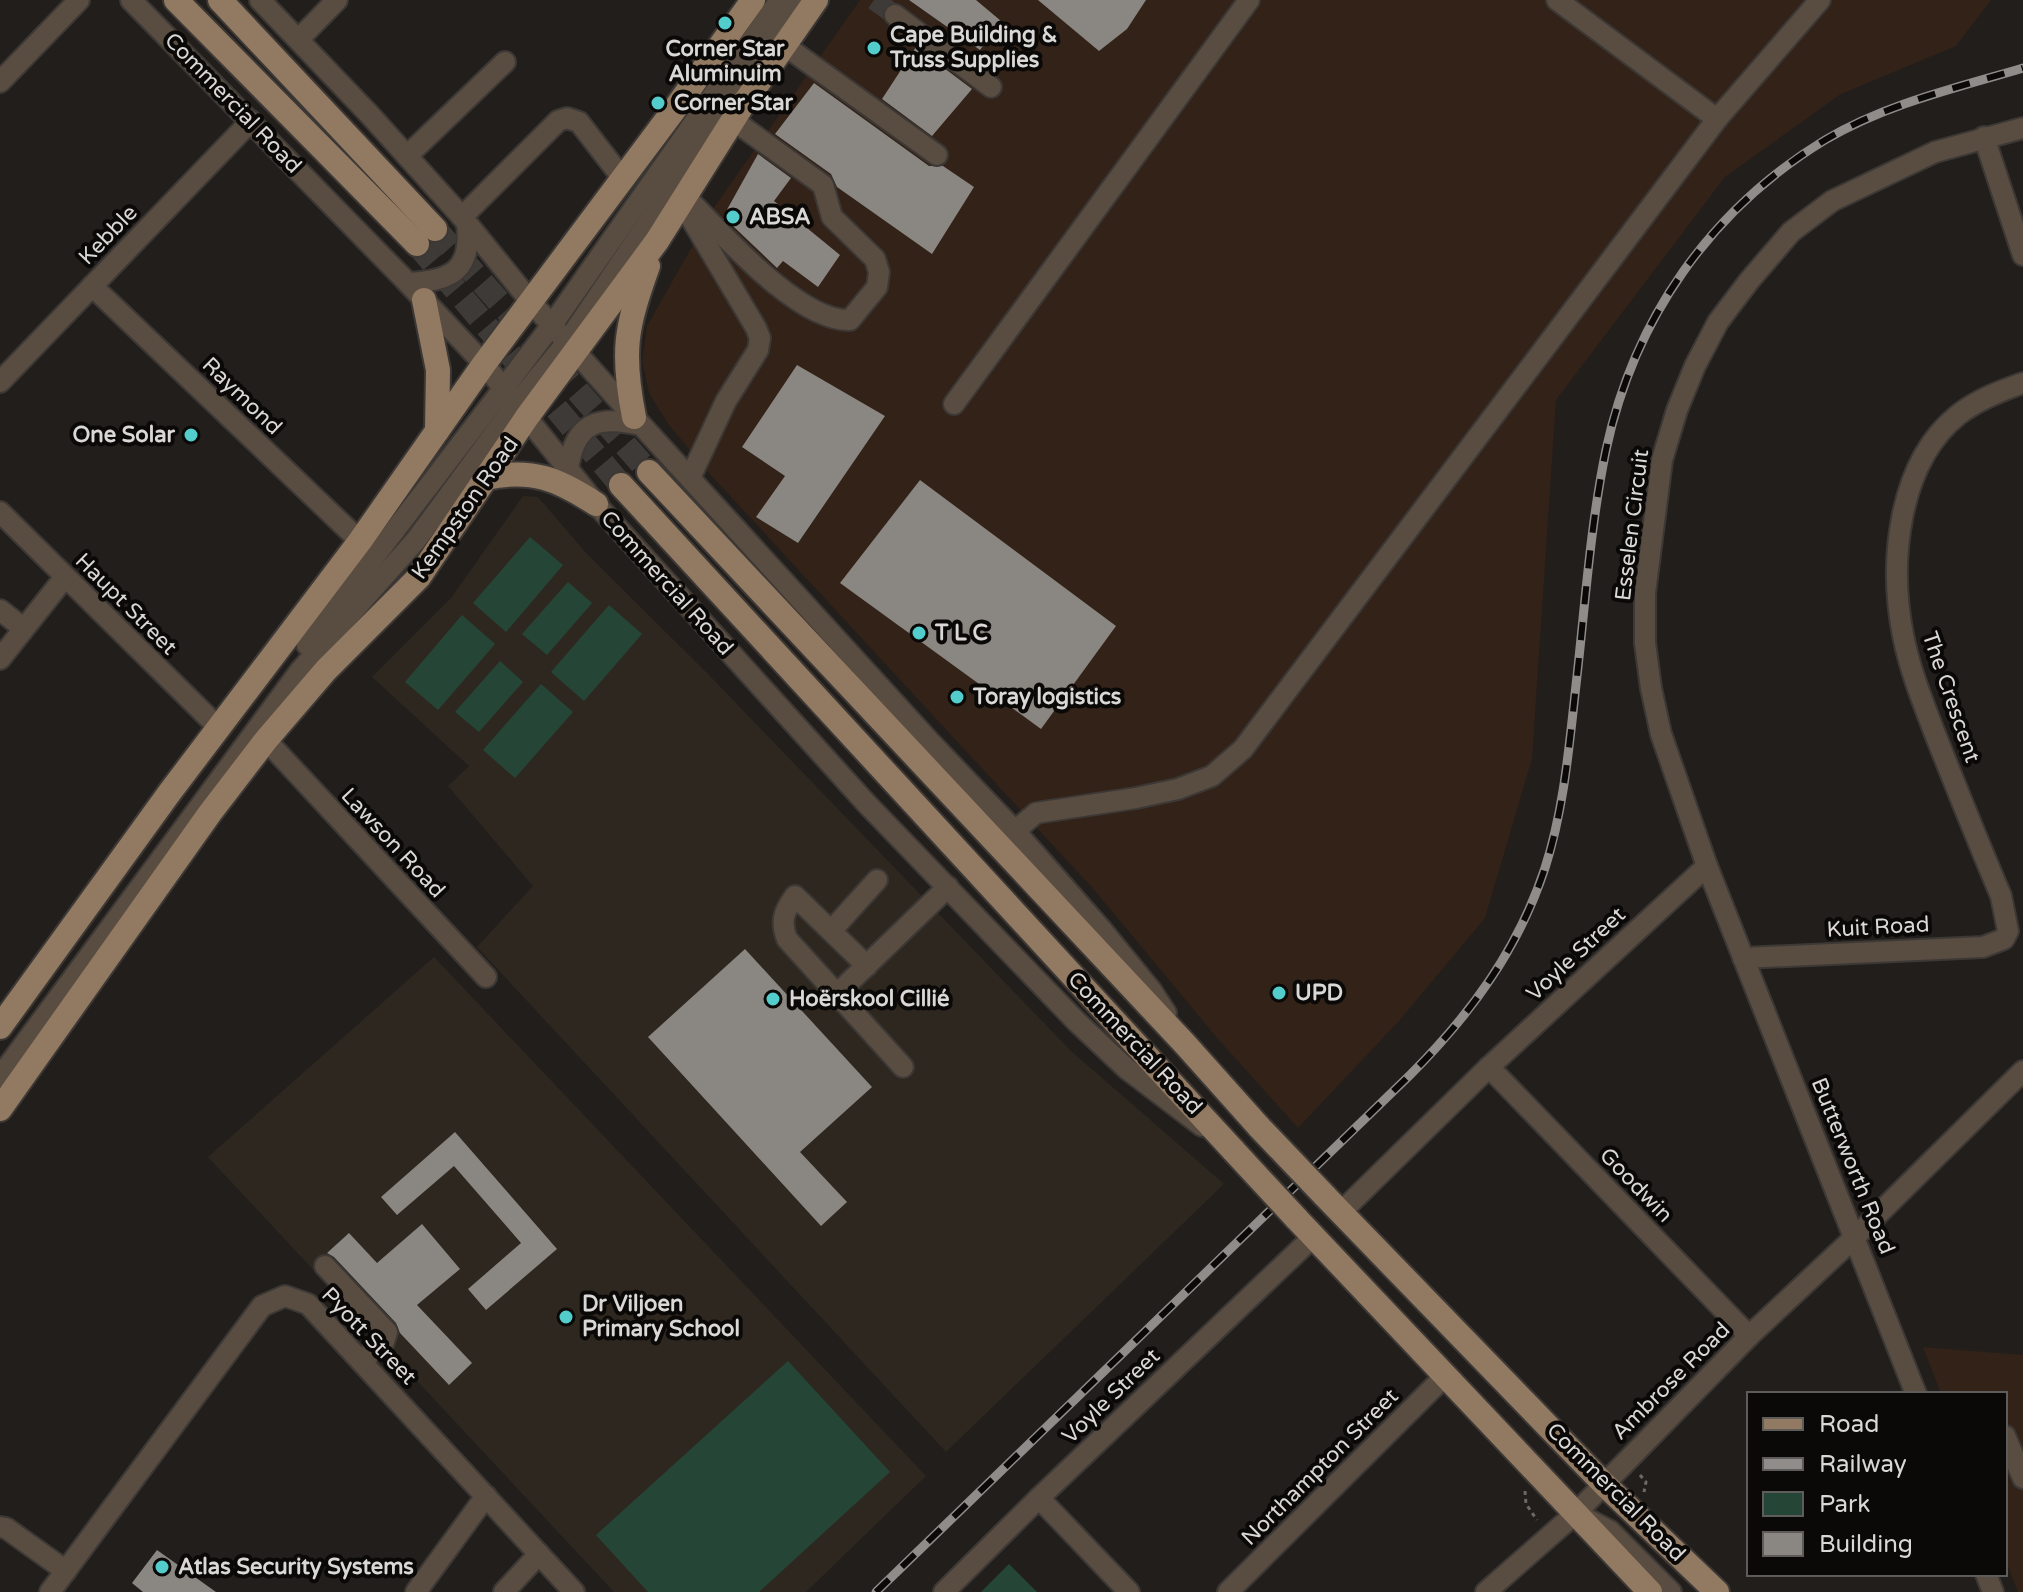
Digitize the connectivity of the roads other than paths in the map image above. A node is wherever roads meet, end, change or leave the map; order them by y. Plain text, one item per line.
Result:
1 (79, 0) edge
2 (131, 0) edge
3 (176, 0) edge
4 (220, 0) edge
5 (260, 0) edge
6 (337, 0) edge
7 (753, 0) edge
8 (780, 0) edge
9 (799, 0) edge
10 (816, 0) edge
11 (1249, 0) edge
12 (1557, 0) edge
13 (1820, 0) edge
14 (895, 15) tunnel mouth
15 (299, 39) junction
16 (784, 45) junction
17 (505, 62) dead end
18 (0, 82) edge
19 (991, 87) dead end
20 (1717, 119) junction
21 (733, 120) junction
22 (251, 121) junction
23 (2023, 128) edge
24 (1984, 137) junction
25 (937, 155) dead end
26 (407, 156) junction
27 (623, 179) junction
28 (684, 200) junction
29 (465, 220) junction
30 (657, 241) junction
31 (2023, 255) edge
32 (92, 286) junction
33 (416, 292) junction
34 (531, 302) junction
35 (552, 325) junction
36 (571, 346) junction
37 (484, 364) junction
38 (0, 382) edge
39 (2023, 383) edge
40 (502, 387) junction
41 (954, 404) dead end
42 (522, 410) junction
43 (637, 421) junction
44 (437, 431) junction
45 (568, 469) junction
46 (649, 472) tunnel mouth
47 (486, 478) junction
48 (690, 478) junction
49 (621, 485) tunnel mouth
50 (596, 504) junction
51 (0, 512) edge
52 (360, 541) junction
53 (65, 577) junction
54 (0, 610) edge
55 (23, 628) junction
56 (0, 659) edge
57 (220, 729) junction
58 (266, 740) junction
59 (1015, 831) junction
60 (1707, 866) junction
61 (877, 880) dead end
62 (948, 887) junction
63 (831, 931) junction
64 (2008, 931) joint
65 (1743, 958) junction
66 (867, 966) junction
67 (486, 977) dead end
68 (838, 993) junction
69 (0, 1027) edge
70 (1185, 1044) junction
71 (0, 1060) edge
72 (903, 1067) dead end
73 (1489, 1067) junction
74 (2023, 1071) edge
75 (0, 1077) edge
76 (0, 1109) edge
77 (1230, 1147) junction
78 (1332, 1204) junction
79 (1313, 1237) junction
80 (1855, 1237) junction
81 (325, 1266) dead end
82 (1749, 1336) junction
83 (361, 1361) junction
84 (1446, 1375) junction
85 (1915, 1392) edge
86 (2007, 1441) edge
87 (2023, 1478) edge
88 (1604, 1484) junction
89 (486, 1496) junction
90 (1039, 1498) junction
91 (1576, 1513) junction
92 (0, 1527) edge
93 (539, 1554) junction
94 (66, 1571) junction
95 (50, 1592) edge
96 (416, 1592) edge
97 (504, 1592) edge
98 (574, 1592) edge
99 (944, 1592) edge
100 (1129, 1592) edge
101 (1228, 1592) edge
102 (1486, 1592) edge
103 (1650, 1592) edge
104 (1671, 1592) edge
105 (1700, 1592) edge
106 (1717, 1592) edge

1 - 18 street
2 - 22 street, Commercial Road
3 - 4 main road, Commercial Road
5 - 15 street, Commercial Road
6 - 15 street
7 - 27 main road
8 - 35 street
9 - 36 street
10 - 16 main road, Kempston Road
11 - 41 street
12 - 20 street
13 - 20 street
14 - 19 street
15 - 26 street, Commercial Road
16 - 21 main road, Kempston Road
16 - 25 street
17 - 26 street
20 - 59 street
21 - 28 main road, Kempston Road
21 - 28 street
22 - 32 street, Kebble
22 - 33 street, Commercial Road
23 - 24 street, Esselen Circuit
24 - 31 street
24 - 60 street, Esselen Circuit
26 - 29 street, Commercial Road
27 - 29 street
27 - 34 main road
28 - 30 main road, Kempston Road
28 - 48 street
29 - 33 street
29 - 34 street, Commercial Road
30 - 36 main road, Kempston Road
30 - 43 main road
32 - 38 street, Kebble
32 - 52 street, Raymond
33 - 37 street, Commercial Road
33 - 44 main road
34 - 35 street, Commercial Road
34 - 37 main road
35 - 36 street, Commercial Road
35 - 40 street
36 - 42 main road, Kempston Road
36 - 43 street, Commercial Road
37 - 40 street, Commercial Road
37 - 44 main road
39 - 64 street, The Crescent
40 - 42 street, Commercial Road
40 - 71 street
42 - 45 street, Commercial Road
42 - 47 main road, Kempston Road
42 - 75 street
43 - 45 street
43 - 48 street, Commercial Road
44 - 52 main road
45 - 50 street, Commercial Road
46 - 70 main road, Commercial Road
47 - 50 main road
47 - 58 main road, Kempston Road
48 - 59 street, Commercial Road
49 - 77 main road, Commercial Road
50 - 62 street, Commercial Road
51 - 53 street, Haupt Street
52 - 57 main road
53 - 55 street
53 - 57 street, Haupt Street
54 - 55 street
55 - 56 street
57 - 69 main road
58 - 67 street, Lawson Road
58 - 76 main road, Kempston Road
59 - 70 street, Commercial Road
60 - 65 street, Esselen Circuit
60 - 73 street, Voyle Street
61 - 63 street
62 - 66 street
62 - 77 street, Commercial Road
63 - 66 street
63 - 68 street
64 - 65 street, Kuit Road
65 - 80 street, Butterworth Road
66 - 68 street
68 - 72 street
70 - 78 main road, Commercial Road, bridge
73 - 78 street, Voyle Street
73 - 82 street, Goodwin
74 - 80 street
77 - 79 main road, Commercial Road, bridge
78 - 88 main road, Commercial Road
79 - 84 main road, Commercial Road
79 - 90 street, Voyle Street
80 - 82 street, Ambrose Road
80 - 85 street, Butterworth Road
81 - 83 street
82 - 88 street, Ambrose Road
83 - 89 street, Pyott Street
83 - 94 street, Pyott Street
84 - 91 main road, Commercial Road
84 - 101 street, Northampton Street
86 - 87 street
88 - 91 street, Ambrose Road
88 - 105 street
88 - 106 main road, Commercial Road
89 - 93 street, Pyott Street
89 - 96 street
90 - 99 street, Voyle Street
90 - 100 street
91 - 102 street, Ambrose Road
91 - 103 main road, Commercial Road
91 - 104 street
92 - 94 street
93 - 97 street
93 - 98 street, Pyott Street
94 - 95 street, Pyott Street

